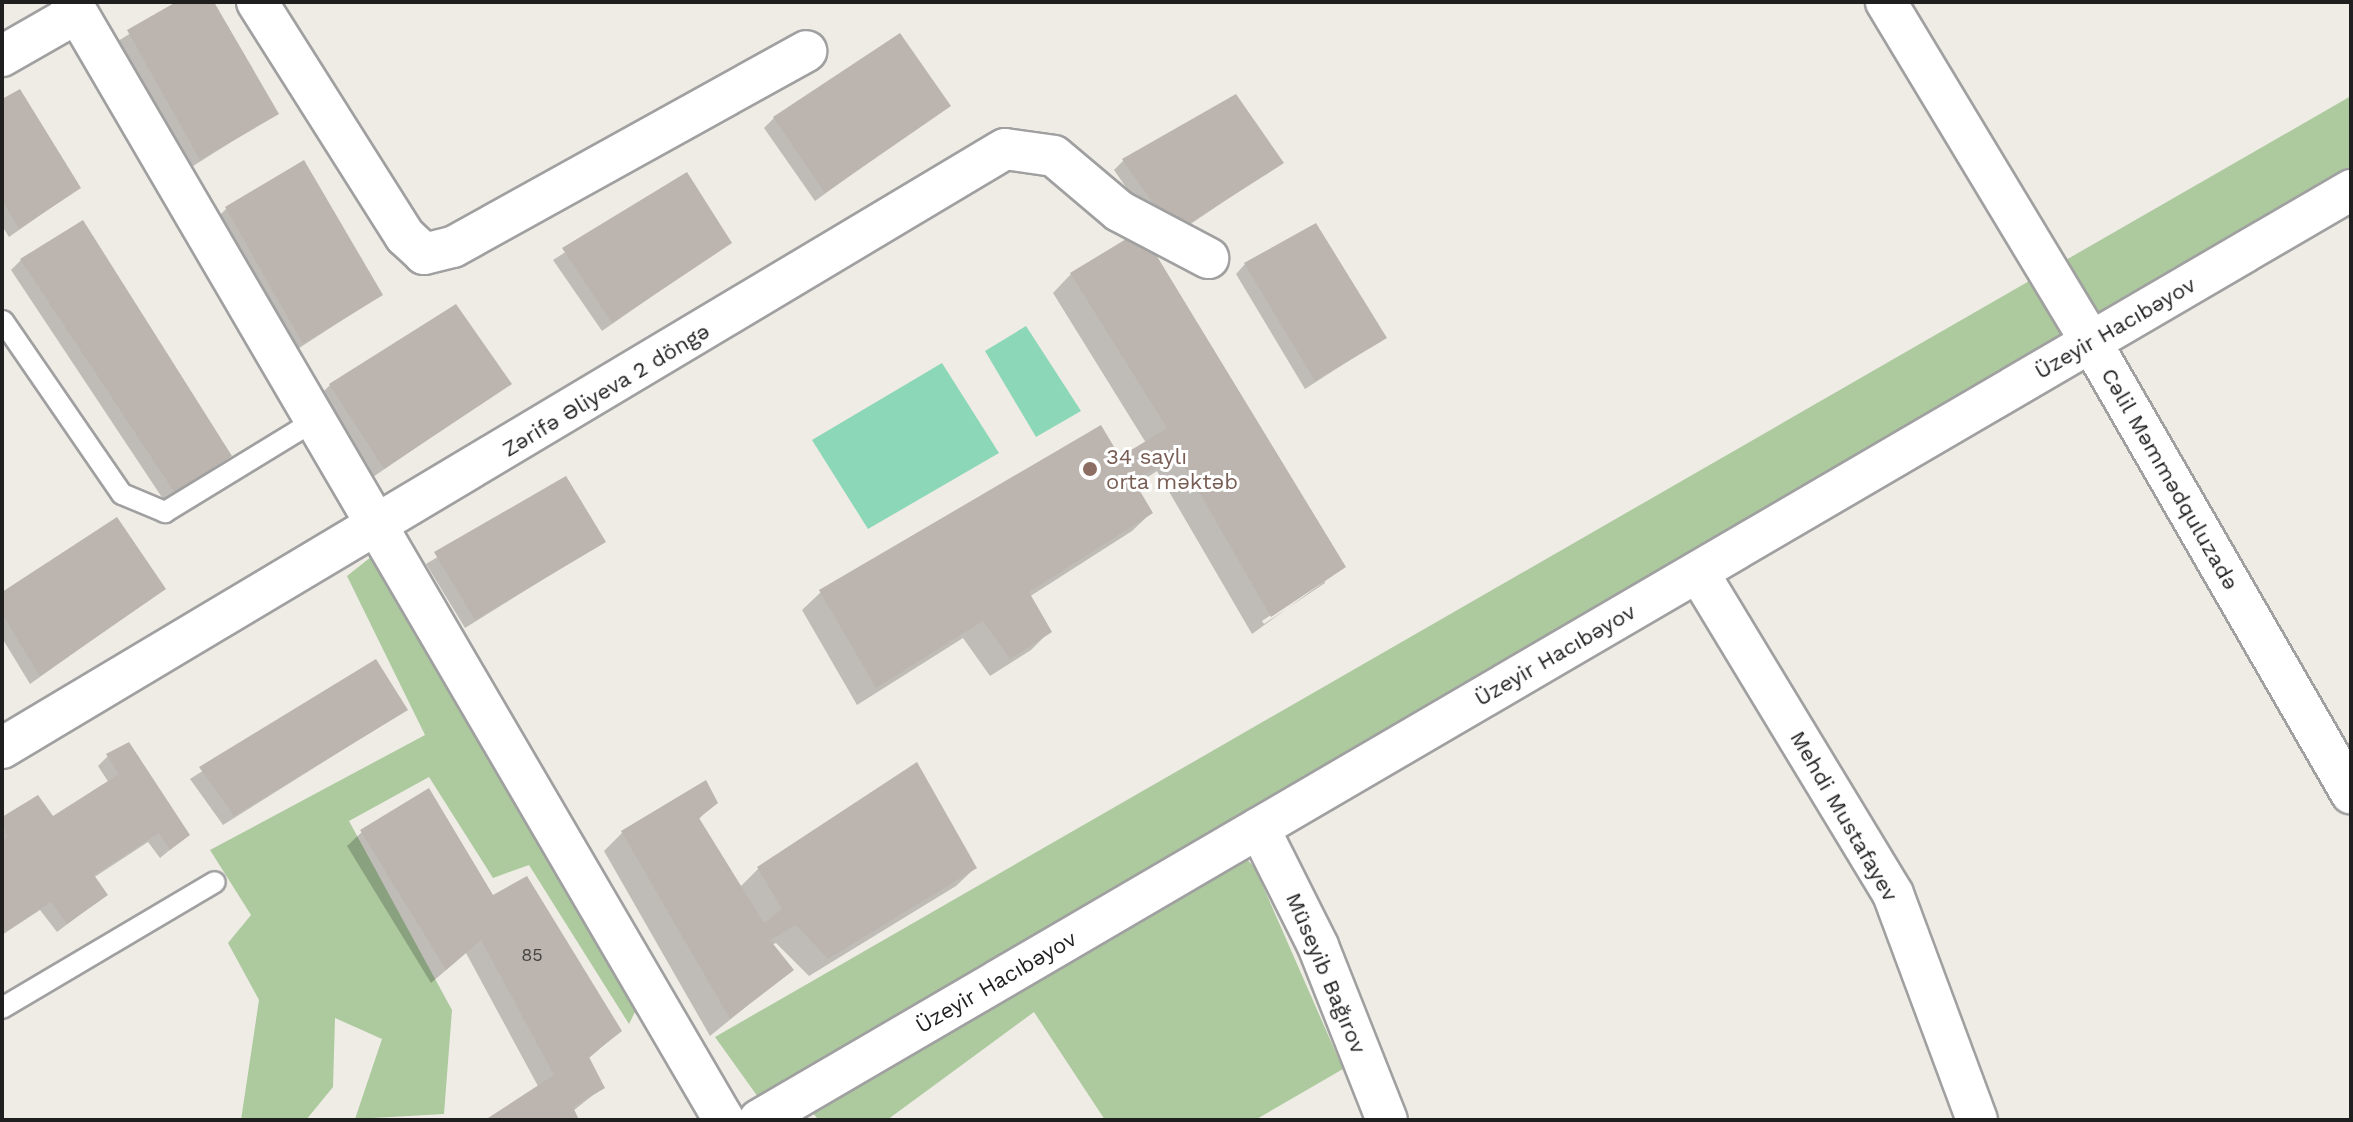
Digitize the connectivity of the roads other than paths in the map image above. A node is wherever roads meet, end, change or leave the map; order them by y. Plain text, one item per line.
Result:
1 (257, 2) edge
2 (1886, 2) edge
3 (74, 8) edge
4 (806, 51) dead end
5 (2, 56) edge
6 (2351, 190) edge
7 (1208, 258) dead end
8 (3, 321) edge
9 (2091, 342) junction
10 (316, 420) junction
11 (379, 528) junction
12 (1698, 572) junction
13 (2, 748) edge
14 (2351, 793) edge
15 (1259, 828) junction
16 (215, 882) dead end
17 (2, 1008) edge
18 (775, 1116) edge
19 (724, 1120) edge
20 (1387, 1120) edge
21 (1977, 1120) edge

1 - 4 street
2 - 9 street, Cəlil Məmmədquluzadə
3 - 5 street
3 - 10 street
6 - 9 street, Üzeyir Hacıbəyov
7 - 11 street, Zərifə Əliyeva 2 döngə
8 - 10 lane
9 - 12 street, Üzeyir Hacıbəyov
9 - 14 street, Cəlil Məmmədquluzadə
10 - 11 street
11 - 13 street, Zərifə Əliyeva 2 döngə
11 - 19 street
12 - 15 street, Üzeyir Hacıbəyov
12 - 21 street, Mehdi Mustafayev
15 - 18 street, Üzeyir Hacıbəyov
15 - 20 street, Müseyib Bağırov
16 - 17 lane

